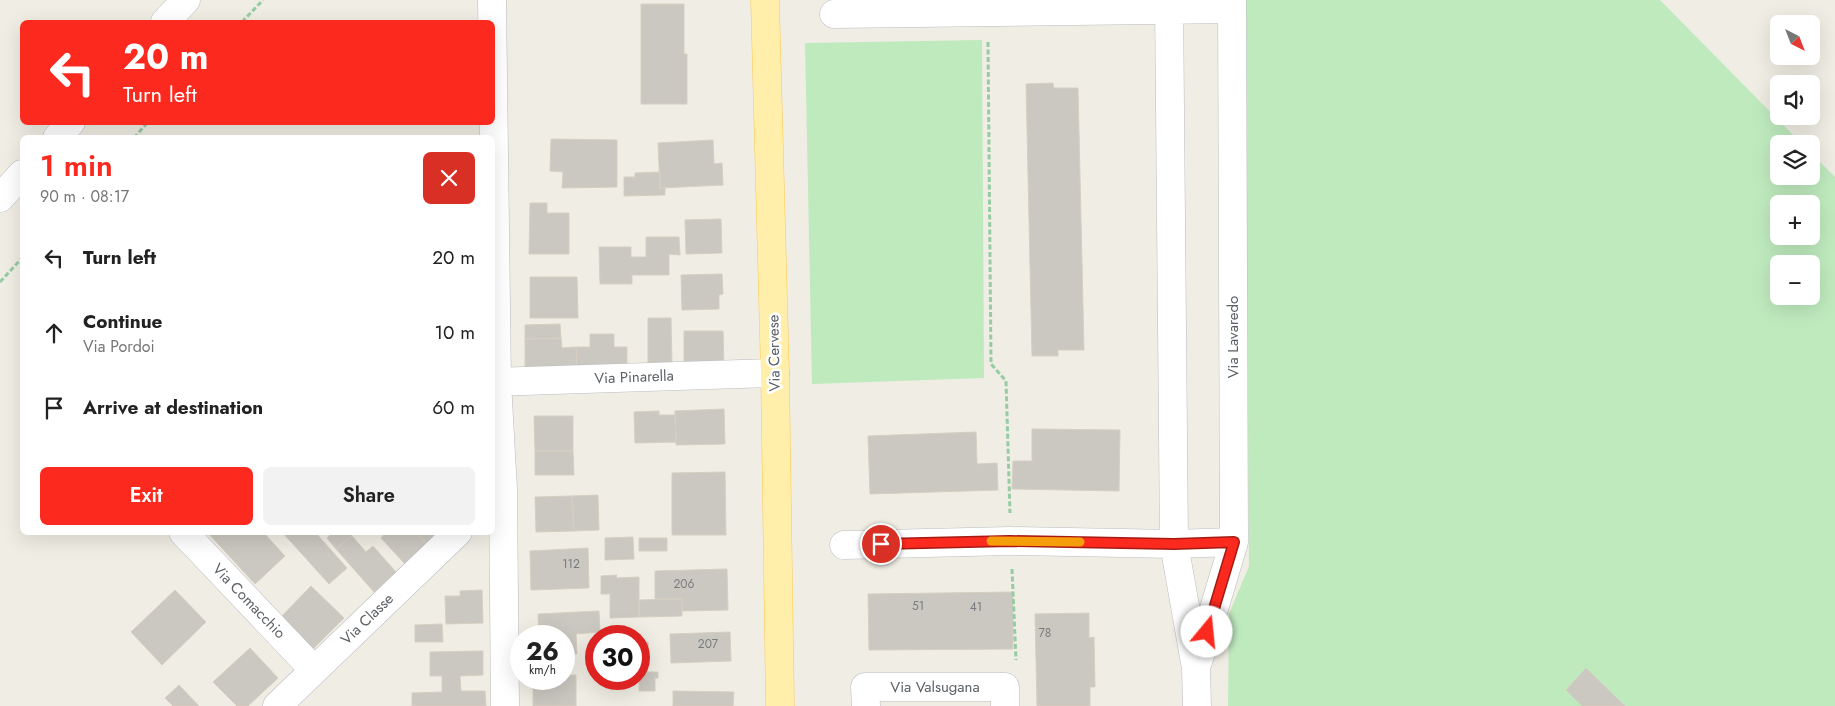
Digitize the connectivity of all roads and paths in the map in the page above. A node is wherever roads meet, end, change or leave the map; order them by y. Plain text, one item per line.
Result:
1 (186, 0) edge
2 (263, 0) edge
3 (492, 0) edge
4 (765, 0) edge
5 (1169, 5) edge
6 (1232, 5) edge
7 (988, 12) junction
8 (834, 14) dead end
9 (167, 20) edge
10 (244, 20) edge
11 (492, 20) edge
12 (145, 125) edge
13 (137, 135) edge
14 (20, 176) edge
15 (0, 198) edge
16 (20, 260) edge
17 (0, 282) edge
18 (775, 373) junction
19 (495, 382) edge
20 (498, 495) edge
21 (186, 535) edge
22 (455, 535) edge
23 (1010, 541) junction
24 (1234, 542) junction
25 (1174, 544) junction
26 (844, 545) dead end
27 (1196, 668) junction
28 (314, 670) junction
29 (1005, 696) edge
30 (277, 706) edge
31 (505, 706) edge
32 (780, 706) edge
33 (866, 706) edge
34 (1197, 706) edge

1 - 9 street
2 - 10 path
3 - 11 street
4 - 18 main road, Via Cervese
5 - 6 street
5 - 7 street
5 - 25 street, Via Lavaredo
6 - 24 street, Via Lavaredo
7 - 8 street
7 - 23 path
12 - 13 path
14 - 15 street
16 - 17 path
18 - 19 street, Via Pinarella
18 - 32 main road, Via Cervese
19 - 20 street
20 - 31 street
21 - 28 street, Via Comacchio
22 - 28 street, Via Classe
23 - 25 street
23 - 26 street
23 - 29 path
24 - 25 street
24 - 27 street, Via Lavaredo
25 - 27 street, Via Lavaredo
27 - 34 street, Via Lavaredo
28 - 30 street, Via Classe
29 - 33 street, Via Valsugana

